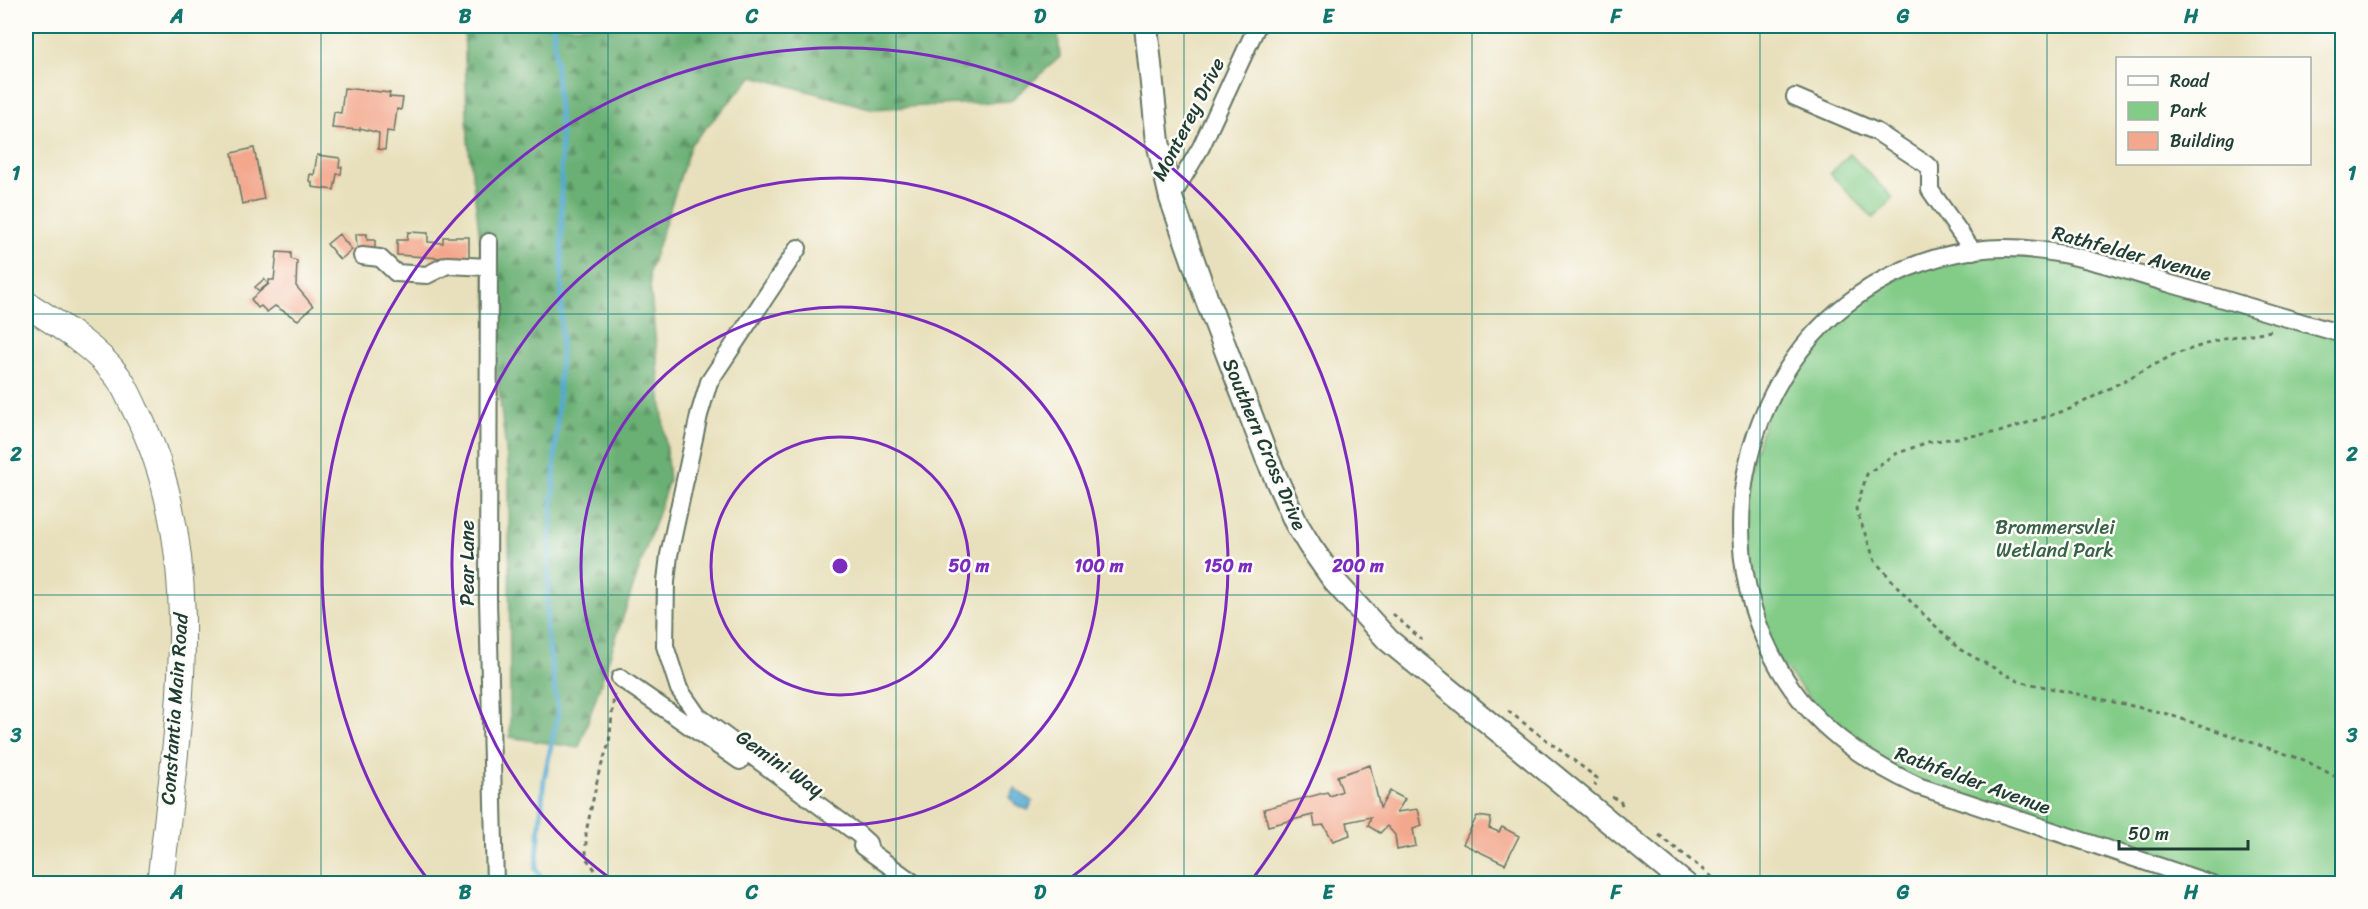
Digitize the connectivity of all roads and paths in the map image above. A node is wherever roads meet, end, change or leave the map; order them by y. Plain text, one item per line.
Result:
1 (1146, 26) edge
2 (1257, 26) edge
3 (1796, 97) dead end
4 (1171, 198) junction
5 (489, 242) dead end
6 (798, 248) dead end
7 (1973, 251) junction
8 (362, 256) dead end
9 (489, 267) junction
10 (26, 304) edge
11 (2274, 331) dead end
12 (2343, 334) edge
13 (1389, 610) dead end
14 (1425, 642) dead end
15 (624, 681) joint
16 (1501, 705) dead end
17 (2343, 780) edge
18 (1595, 790) dead end
19 (1603, 793) dead end
20 (1625, 810) dead end
21 (1652, 829) dead end
22 (870, 851) junction
23 (160, 884) edge
24 (495, 884) edge
25 (606, 884) edge
26 (915, 884) edge
27 (1685, 884) edge
28 (1721, 884) edge
29 (2212, 884) edge

1 - 4 street, Southern Cross Drive
2 - 4 street, Monterey Drive
3 - 7 street
4 - 27 street, Southern Cross Drive
5 - 9 street, Pear Lane
6 - 22 street
7 - 12 street, Rathfelder Avenue
7 - 29 street, Rathfelder Avenue
8 - 9 street
9 - 24 street, Pear Lane
10 - 23 main road, Constantia Main Road
11 - 17 path
13 - 14 path
15 - 22 street, Gemini Way
15 - 25 path
16 - 18 path
19 - 20 path
21 - 28 path
22 - 26 street, Gemini Way

